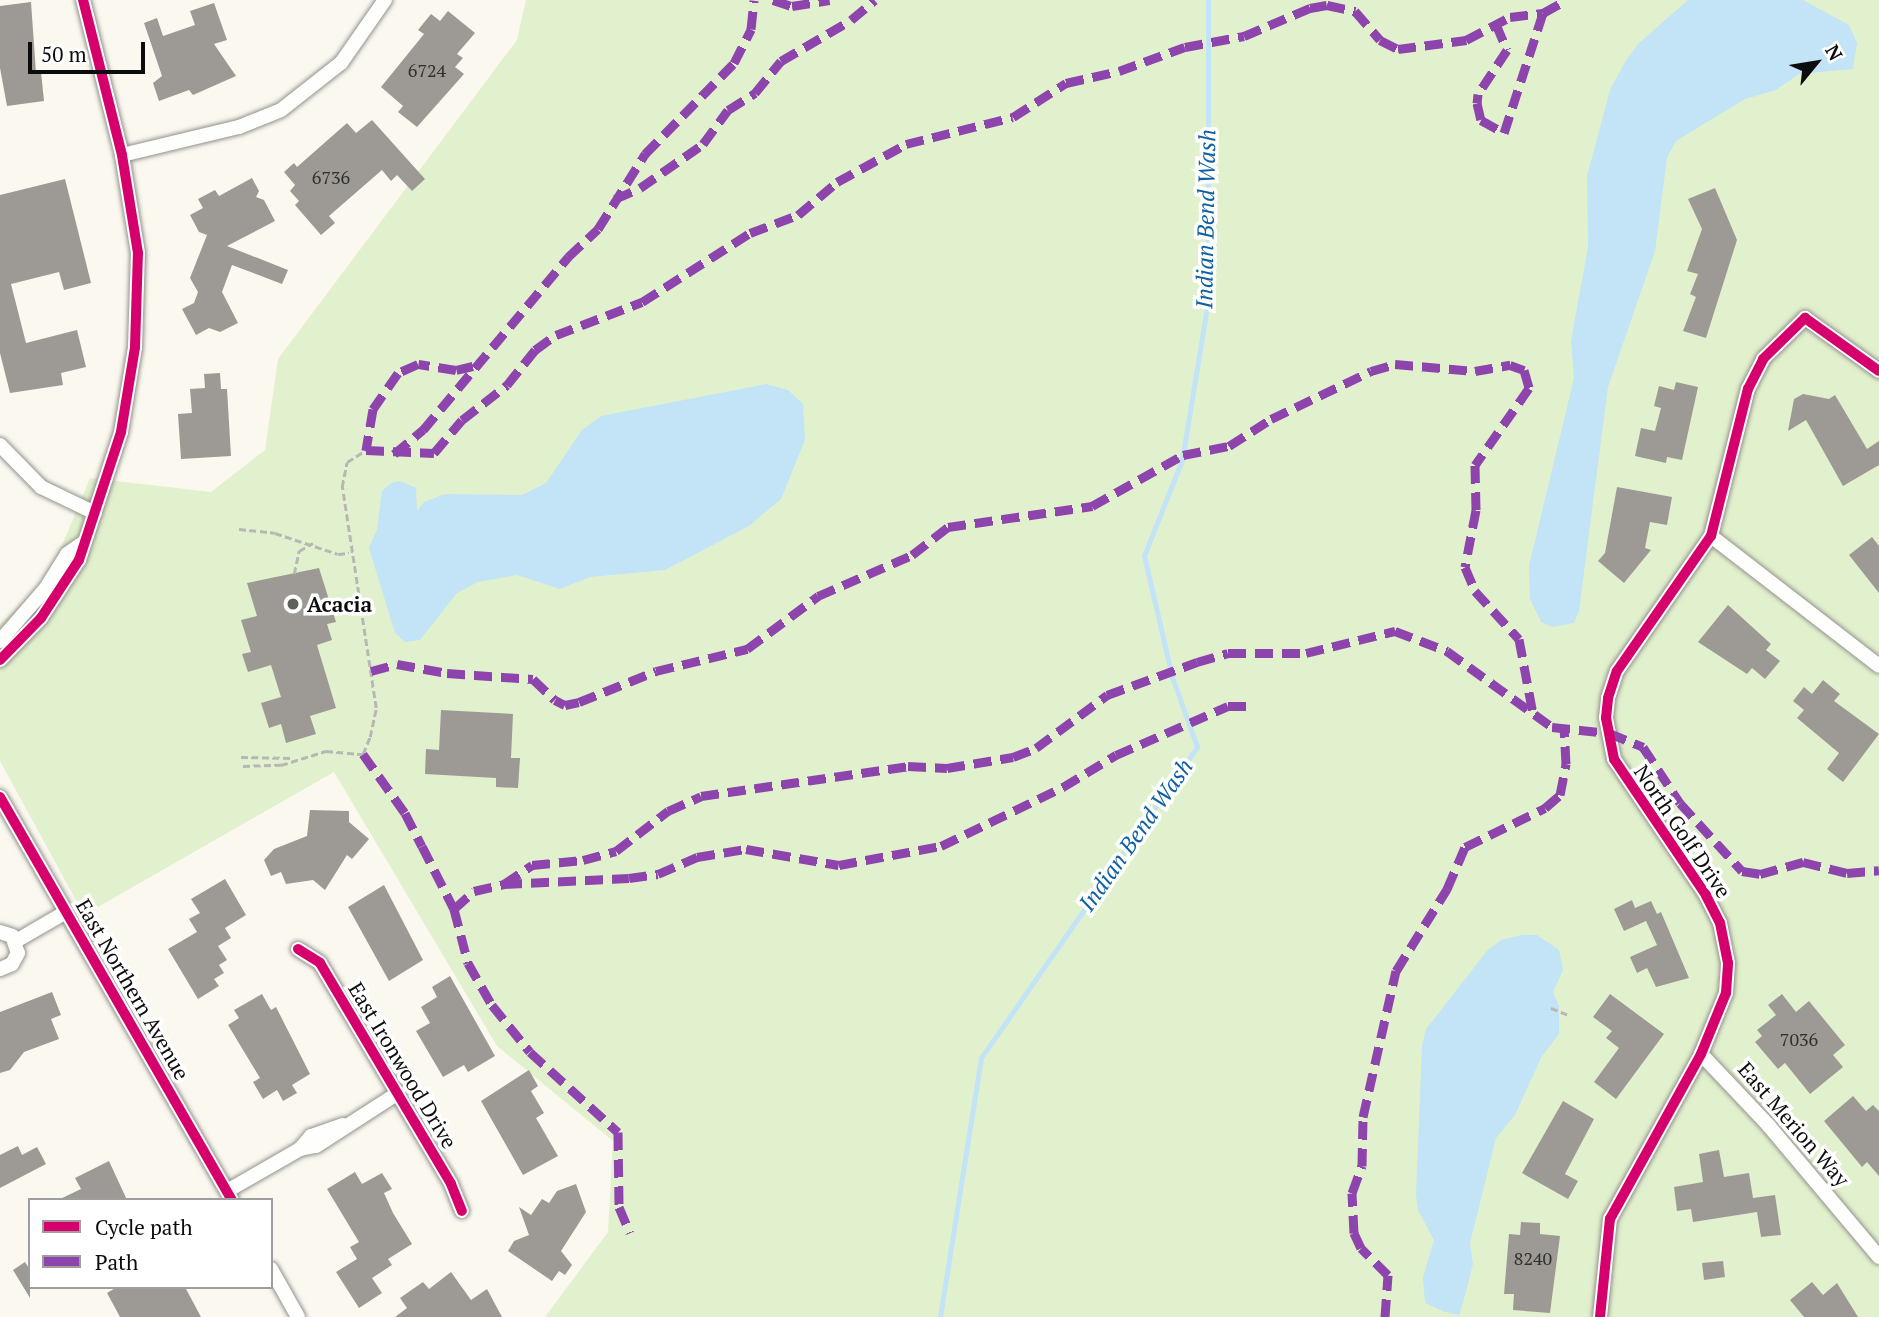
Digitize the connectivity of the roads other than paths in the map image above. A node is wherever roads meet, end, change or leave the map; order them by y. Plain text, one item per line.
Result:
1 (83, 0) edge
2 (385, 0) edge
3 (122, 155) junction
4 (1879, 371) edge
5 (0, 445) edge
6 (95, 513) junction
7 (1711, 536) junction
8 (84, 542) junction
9 (0, 641) edge
10 (0, 660) edge
11 (1879, 666) edge
12 (0, 797) edge
13 (66, 912) junction
14 (0, 932) edge
15 (16, 941) junction
16 (298, 949) dead end
17 (0, 969) edge
18 (1701, 1054) junction
19 (398, 1093) junction
20 (229, 1195) edge
21 (462, 1211) dead end
22 (1879, 1257) edge
23 (273, 1272) edge
24 (299, 1317) edge
25 (1600, 1317) edge

1 - 3 street
2 - 3 street
3 - 6 street
4 - 7 street, North Golf Drive
5 - 6 street
6 - 8 street
7 - 11 street
7 - 18 street, North Golf Drive
8 - 9 street
8 - 10 street
12 - 13 street, East Northern Avenue
13 - 15 street
13 - 20 street, East Northern Avenue
14 - 15 street
15 - 17 street
16 - 19 street, East Ironwood Drive
18 - 22 street, East Merion Way
18 - 25 street, North Golf Drive
19 - 20 street
19 - 21 street, East Ironwood Drive
23 - 24 street

